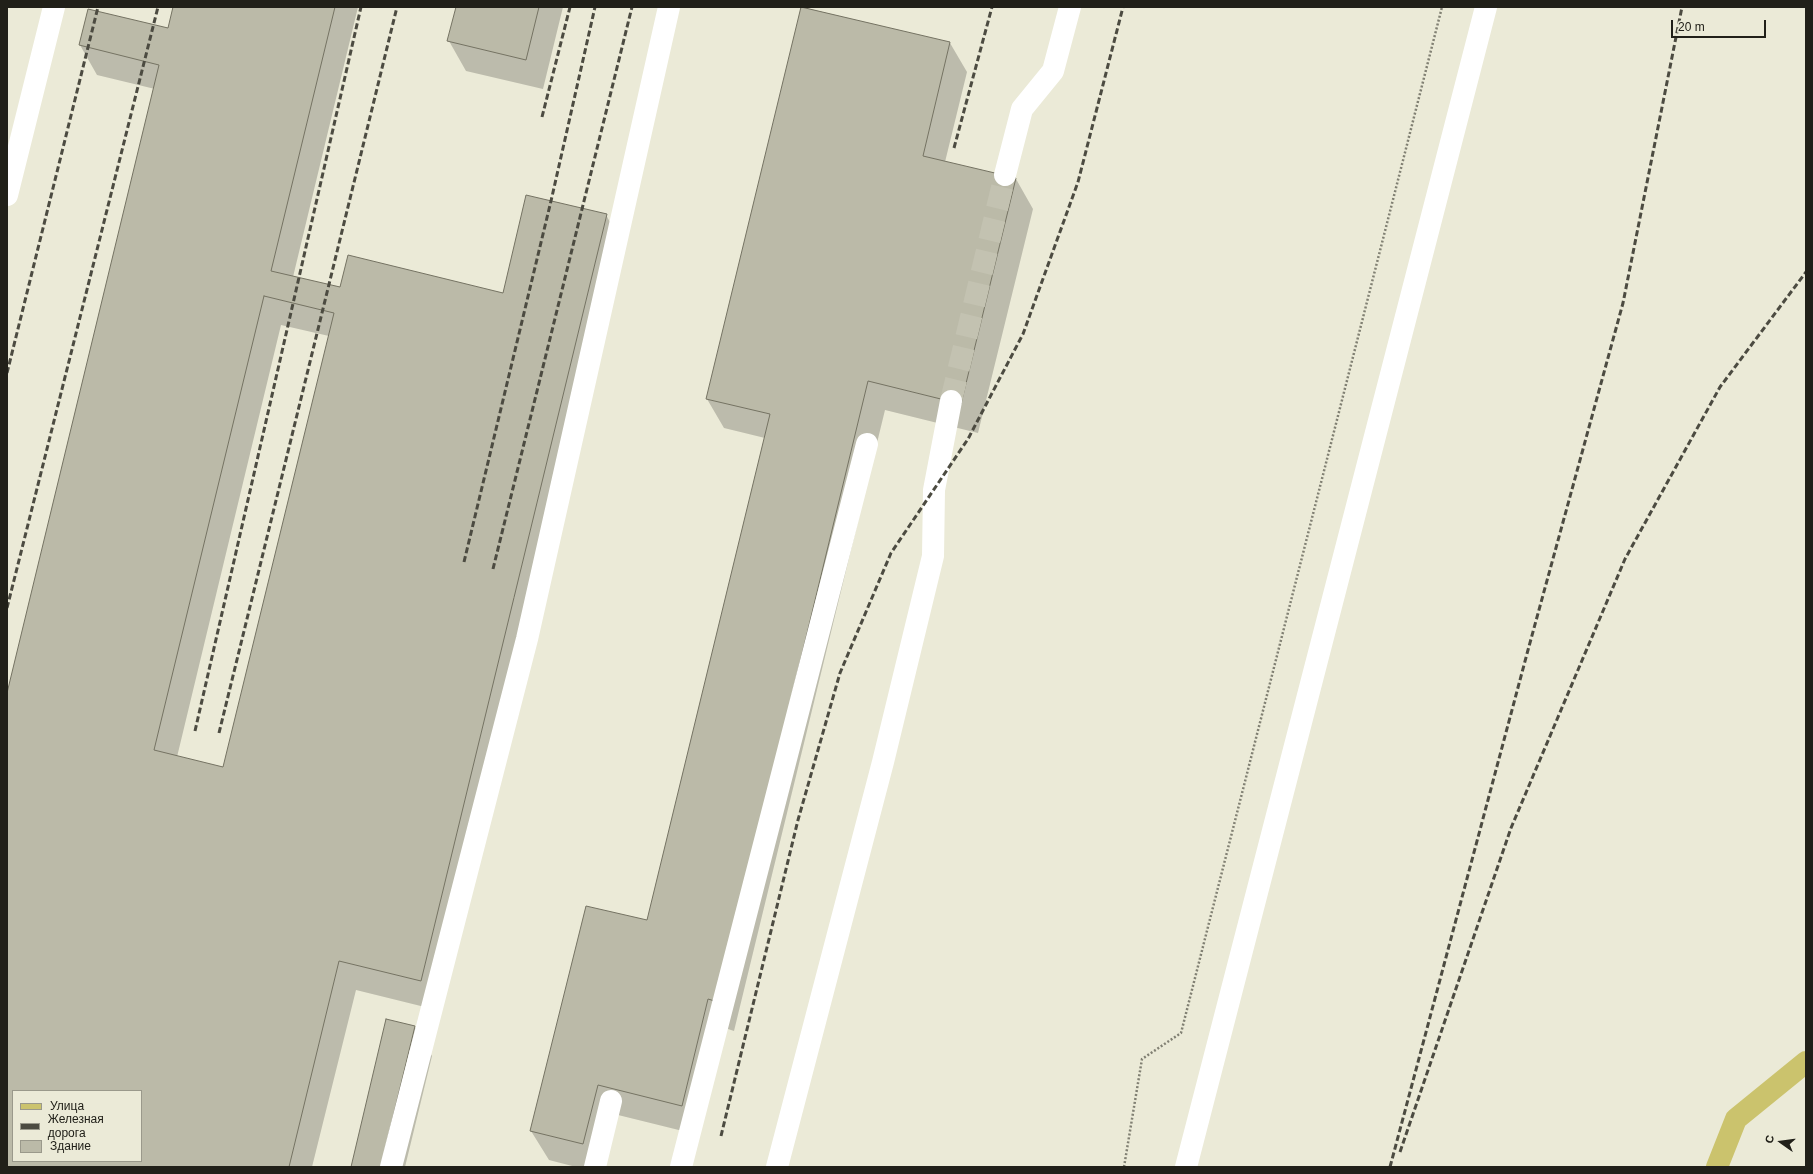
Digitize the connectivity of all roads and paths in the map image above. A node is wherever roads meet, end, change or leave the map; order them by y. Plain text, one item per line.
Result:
1 (54, 7) edge
2 (669, 7) edge
3 (1070, 7) edge
4 (1442, 7) edge
5 (1486, 7) edge
6 (1005, 175) tunnel mouth
7 (7, 195) edge
8 (951, 401) tunnel mouth
9 (866, 444) dead end
10 (1806, 1062) edge
11 (612, 1101) dead end
12 (1714, 1165) edge
13 (391, 1167) edge
14 (595, 1167) edge
15 (681, 1167) edge
16 (777, 1167) edge
17 (1124, 1167) edge
18 (1186, 1167) edge

1 - 7 street
2 - 13 street
3 - 6 street
4 - 17 path
5 - 18 street
8 - 16 street
9 - 15 street
10 - 12 main road
11 - 14 street

